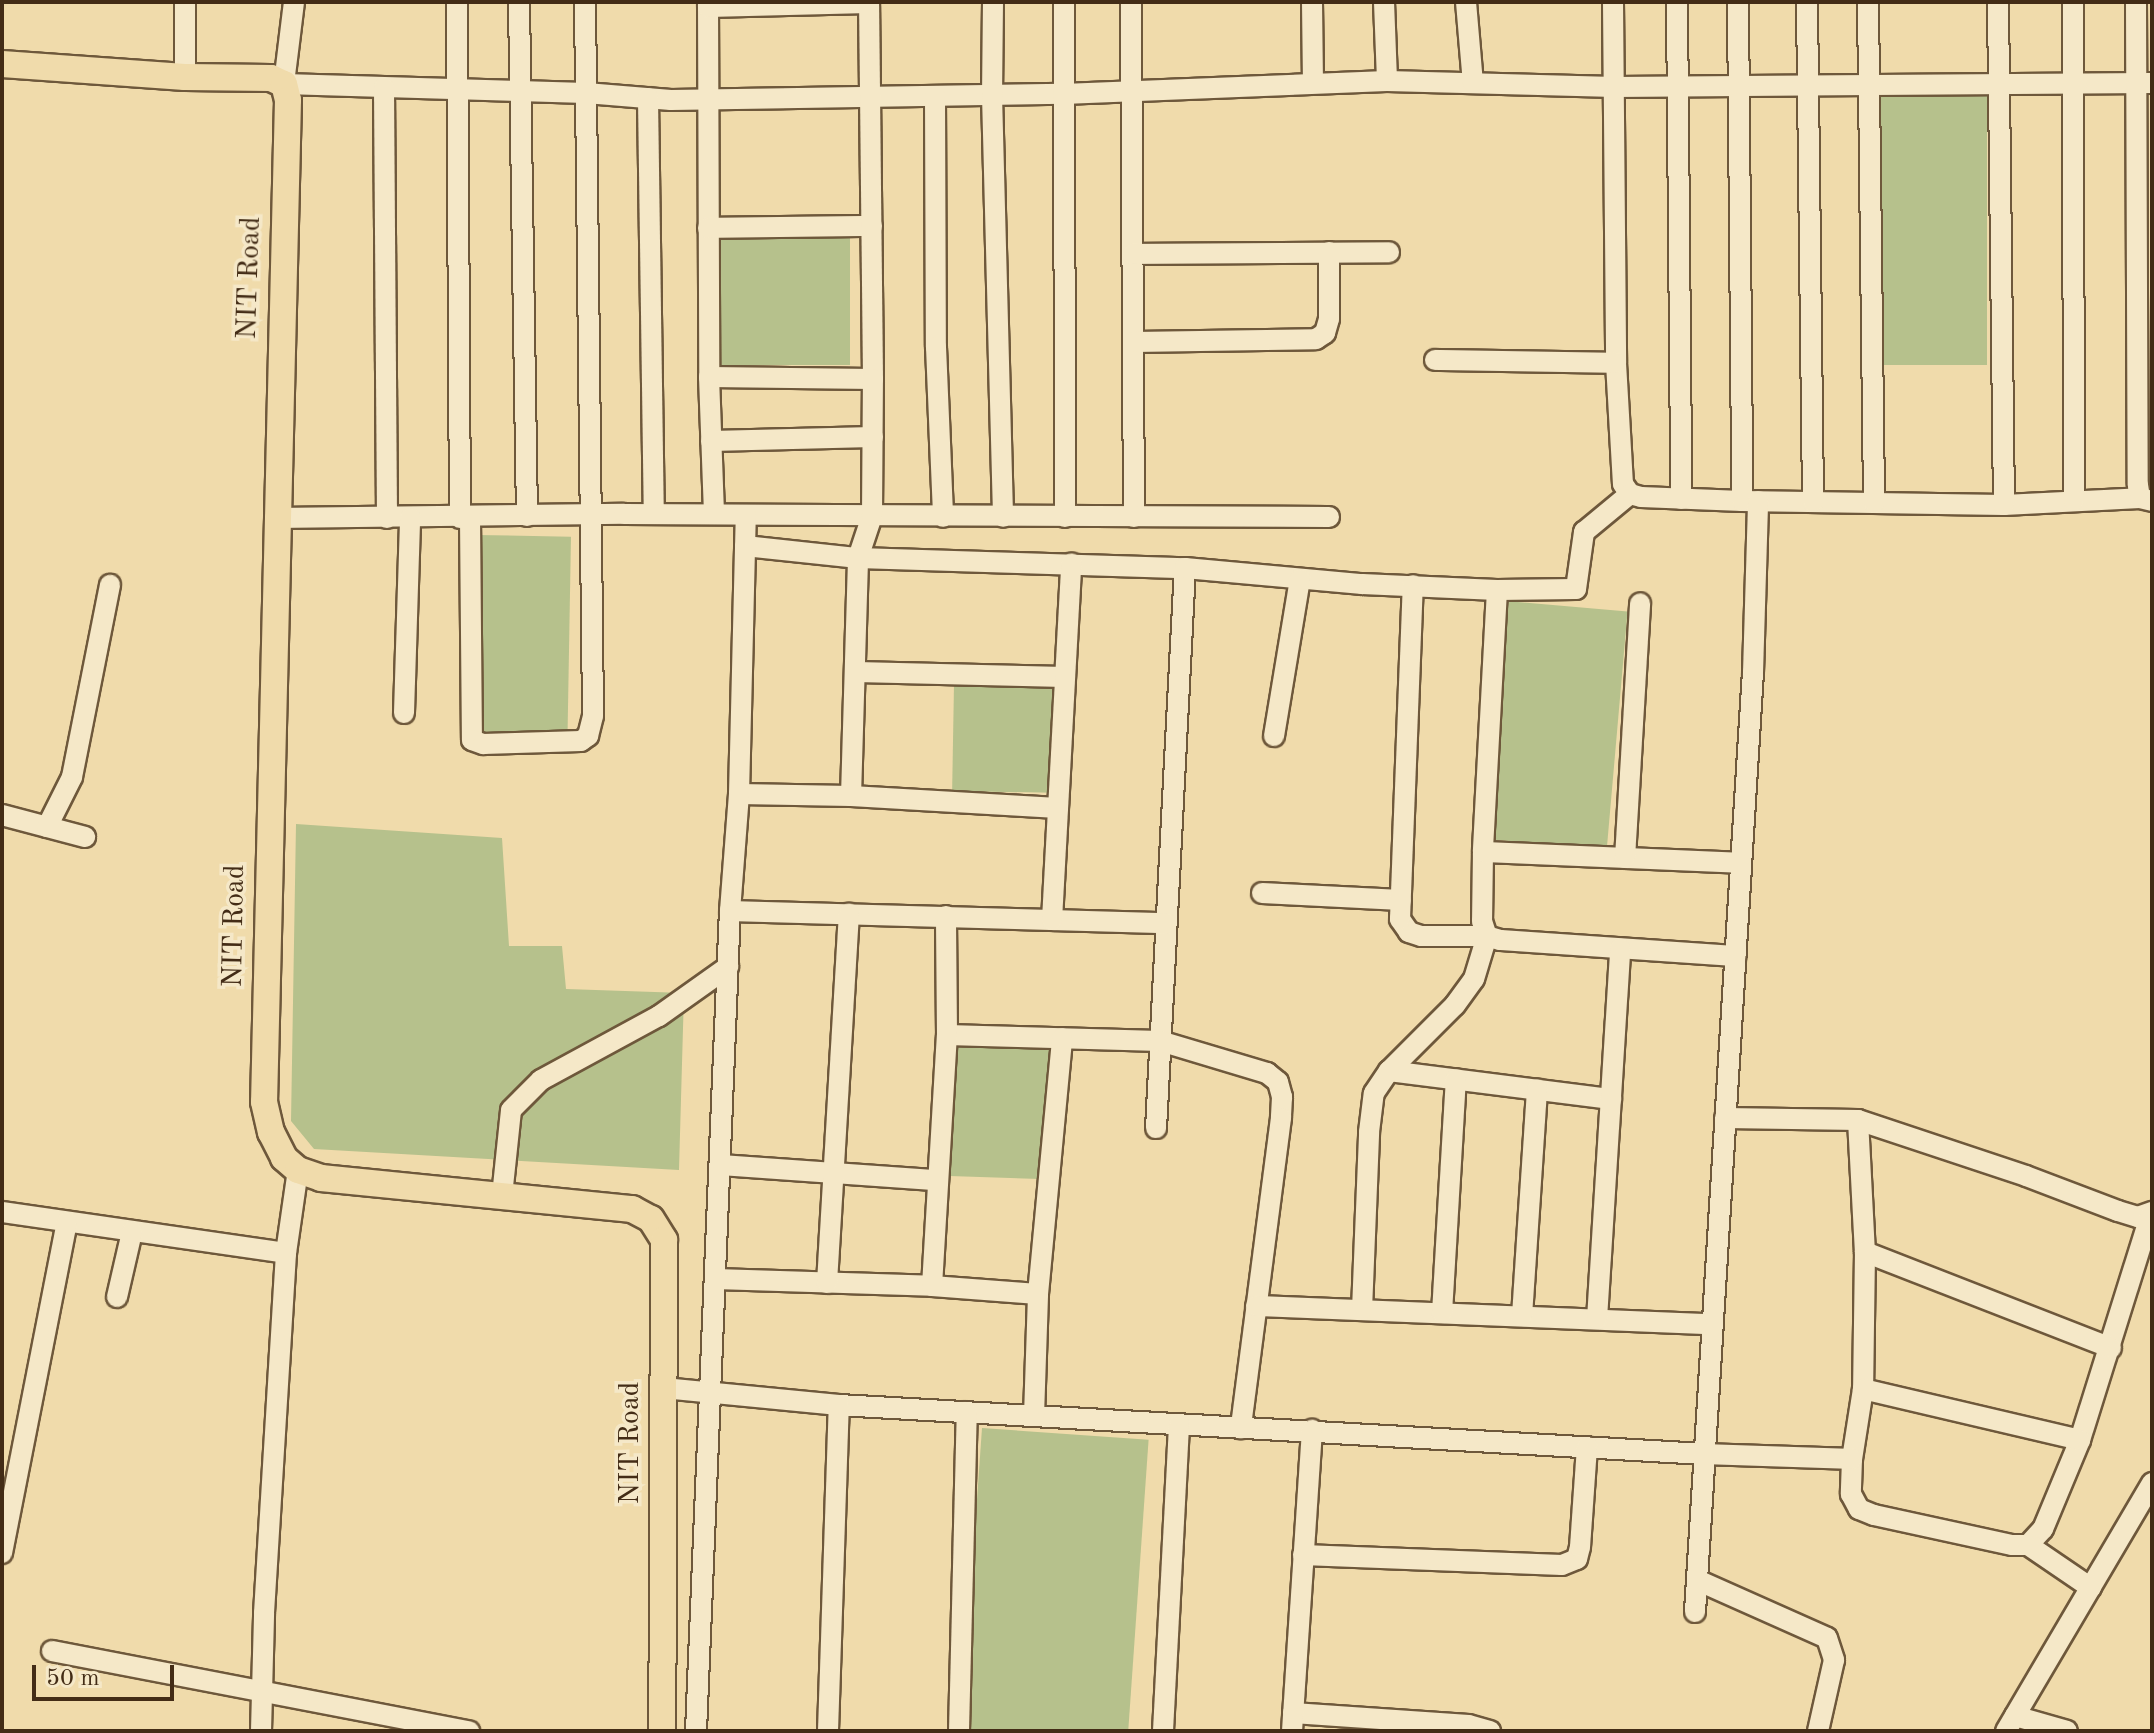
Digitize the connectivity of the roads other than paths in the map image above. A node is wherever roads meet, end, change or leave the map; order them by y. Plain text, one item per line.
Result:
1 (185, 2) edge
2 (294, 2) edge
3 (457, 2) edge
4 (519, 2) edge
5 (585, 2) edge
6 (869, 2) edge
7 (993, 2) edge
8 (1064, 2) edge
9 (1131, 2) edge
10 (1312, 2) edge
11 (1384, 2) edge
12 (1466, 2) edge
13 (1613, 2) edge
14 (1677, 2) edge
15 (1738, 2) edge
16 (1807, 2) edge
17 (1868, 2) edge
18 (1998, 2) edge
19 (2073, 2) edge
20 (2136, 2) edge
21 (708, 5) edge
22 (2, 64) edge
23 (185, 77) junction
24 (1396, 81) junction
25 (1313, 82) junction
26 (1465, 83) junction
27 (1867, 83) junction
28 (1999, 83) junction
29 (2075, 83) junction
30 (2144, 83) edge
31 (284, 84) junction
32 (1807, 84) junction
33 (1737, 85) junction
34 (1676, 86) junction
35 (1615, 87) junction
36 (384, 88) junction
37 (1133, 89) junction
38 (457, 91) junction
39 (519, 91) junction
40 (586, 93) junction
41 (1063, 94) junction
42 (992, 95) junction
43 (935, 96) junction
44 (871, 97) junction
45 (648, 98) junction
46 (709, 99) junction
47 (872, 226) junction
48 (708, 228) junction
49 (1329, 252) junction
50 (1389, 252) dead end
51 (1133, 254) junction
52 (1134, 342) junction
53 (1435, 360) dead end
54 (1616, 363) junction
55 (709, 377) junction
56 (873, 379) junction
57 (873, 437) junction
58 (711, 441) junction
59 (1630, 494) junction
60 (1681, 499) junction
61 (2146, 500) edge
62 (1750, 501) junction
63 (2074, 501) junction
64 (1813, 502) junction
65 (1874, 503) junction
66 (2004, 505) junction
67 (593, 514) junction
68 (654, 514) junction
69 (714, 514) junction
70 (746, 515) junction
71 (527, 516) junction
72 (872, 516) junction
73 (943, 517) junction
74 (1003, 517) junction
75 (1065, 517) junction
76 (1134, 517) junction
77 (1329, 517) dead end
78 (275, 518) junction
79 (387, 518) junction
80 (410, 518) junction
81 (465, 518) junction
82 (745, 546) junction
83 (858, 558) junction
84 (1071, 564) junction
85 (1185, 568) junction
86 (1307, 580) junction
87 (110, 585) dead end
88 (1413, 585) junction
89 (1497, 590) junction
90 (1640, 603) dead end
91 (856, 672) junction
92 (1065, 677) junction
93 (404, 713) dead end
94 (1274, 736) dead end
95 (739, 794) junction
96 (851, 796) junction
97 (1058, 808) junction
98 (2, 815) edge
99 (47, 827) junction
100 (85, 837) dead end
101 (1483, 852) junction
102 (1625, 858) junction
103 (1741, 863) junction
104 (1262, 893) dead end
105 (1401, 900) junction
106 (730, 911) junction
107 (849, 914) junction
108 (946, 916) junction
109 (1052, 920) junction
110 (1166, 923) junction
111 (1487, 936) junction
112 (1620, 949) junction
113 (1735, 956) junction
114 (728, 967) junction
115 (947, 1035) junction
116 (1062, 1038) junction
117 (1160, 1041) junction
118 (1389, 1071) junction
119 (1456, 1079) junction
120 (1537, 1089) junction
121 (1611, 1099) junction
122 (1725, 1118) junction
123 (1858, 1120) junction
124 (1156, 1128) dead end
125 (720, 1165) junction
126 (298, 1170) junction
127 (835, 1173) junction
128 (937, 1180) junction
129 (502, 1196) junction
130 (2, 1212) edge
131 (2151, 1213) edge
132 (67, 1222) junction
133 (132, 1232) junction
134 (1865, 1252) junction
135 (286, 1253) junction
136 (715, 1279) junction
137 (827, 1283) junction
138 (932, 1286) junction
139 (1038, 1294) junction
140 (117, 1297) dead end
141 (1256, 1306) junction
142 (1362, 1310) junction
143 (1442, 1313) junction
144 (1522, 1316) junction
145 (1597, 1319) junction
146 (1713, 1324) junction
147 (2111, 1348) junction
148 (663, 1388) junction
149 (1863, 1389) junction
150 (712, 1391) junction
151 (839, 1405) junction
152 (967, 1412) junction
153 (1034, 1416) junction
154 (1179, 1424) junction
155 (1241, 1428) junction
156 (1312, 1430) junction
157 (2080, 1440) junction
158 (1587, 1447) junction
159 (1705, 1454) junction
160 (1852, 1459) junction
161 (2152, 1484) edge
162 (2028, 1545) junction
163 (2, 1553) edge
164 (1303, 1555) junction
165 (1697, 1580) junction
166 (2091, 1588) junction
167 (1695, 1612) dead end
168 (52, 1651) dead end
169 (263, 1693) junction
170 (1292, 1722) edge
171 (2010, 1723) edge
172 (261, 1731) edge
173 (469, 1731) edge
174 (662, 1731) edge
175 (696, 1731) edge
176 (828, 1731) edge
177 (959, 1731) edge
178 (1163, 1731) edge
179 (1490, 1731) edge
180 (1818, 1731) edge
181 (2067, 1731) edge

1 - 23 street
2 - 31 street
3 - 38 street
4 - 39 street
5 - 40 street
6 - 21 street
6 - 44 street
7 - 42 street
8 - 41 street
9 - 37 street
10 - 25 street
11 - 24 street
12 - 26 street
13 - 35 street
14 - 34 street
15 - 33 street
16 - 32 street
17 - 27 street
18 - 28 street
19 - 29 street
20 - 30 street
21 - 46 street
22 - 23 main road
23 - 31 main road
24 - 25 street
24 - 26 street
25 - 37 street
26 - 35 street
27 - 28 street
27 - 32 street
27 - 65 street
28 - 29 street
28 - 66 street
29 - 30 street
29 - 63 street
30 - 61 street
31 - 36 street
31 - 78 main road, NIT Road
32 - 33 street
32 - 64 street
33 - 34 street
33 - 62 street
34 - 35 street
34 - 60 street
35 - 54 street
36 - 38 street
36 - 79 street
37 - 41 street
37 - 51 street
38 - 39 street
38 - 81 street
39 - 40 street
39 - 71 street
40 - 45 street
40 - 67 street
41 - 42 street
41 - 75 street
42 - 43 street
42 - 74 street
43 - 44 street
43 - 73 street
44 - 46 street
44 - 47 street
45 - 46 street
45 - 68 street
46 - 48 street
47 - 48 street
47 - 56 street
48 - 55 street
49 - 50 street
49 - 51 street
49 - 52 street
51 - 52 street
52 - 76 street
53 - 54 street
54 - 59 street
55 - 56 street
55 - 58 street
56 - 57 street
57 - 58 street
57 - 72 street
58 - 69 street
59 - 60 street
59 - 89 street
60 - 62 street
61 - 63 street
62 - 64 street
62 - 103 street
63 - 66 street
64 - 65 street
65 - 66 street
67 - 68 street
67 - 71 street
67 - 81 street
68 - 69 street
69 - 70 street
70 - 72 street
70 - 82 street
71 - 81 street
72 - 73 street
72 - 83 street
73 - 74 street
74 - 75 street
75 - 76 street
76 - 77 street
78 - 79 street
78 - 126 main road, NIT Road
79 - 80 street
80 - 81 street
80 - 93 street
82 - 83 street
82 - 95 street
83 - 84 street
83 - 91 street
84 - 85 street
84 - 92 street
85 - 86 street
85 - 110 street
86 - 88 street
86 - 94 street
87 - 99 street
88 - 89 street
88 - 105 street
89 - 101 street
90 - 102 street
91 - 92 street
91 - 96 street
92 - 97 street
95 - 96 street
95 - 106 street
96 - 97 street
97 - 109 street
98 - 99 street
99 - 100 street
101 - 102 street
101 - 111 street
102 - 103 street
103 - 113 street
104 - 105 street
105 - 111 street
106 - 107 street
106 - 114 street
107 - 108 street
107 - 127 street
108 - 109 street
108 - 115 street
109 - 110 street
110 - 117 street
111 - 112 street
111 - 118 street
112 - 113 street
112 - 121 street
113 - 122 street
114 - 125 street
114 - 129 street
115 - 116 street
115 - 128 street
116 - 117 street
116 - 139 street
117 - 124 street
117 - 141 street
118 - 119 street
118 - 142 street
119 - 120 street
119 - 143 street
120 - 121 street
120 - 144 street
121 - 145 street
122 - 123 street
122 - 146 street
123 - 131 street
123 - 134 street
125 - 127 street
125 - 136 street
126 - 129 main road, NIT Road
126 - 135 street
127 - 128 street
127 - 137 street
128 - 138 street
129 - 148 main road, NIT Road
130 - 132 street
131 - 147 street
132 - 133 street
132 - 163 street
133 - 135 street
133 - 140 street
134 - 147 street
134 - 149 street
135 - 169 street
136 - 137 street
136 - 150 street
137 - 138 street
138 - 139 street
139 - 153 street
141 - 142 street
141 - 155 street
142 - 143 street
143 - 144 street
144 - 145 street
145 - 146 street
146 - 159 street
147 - 157 street
148 - 150 street
148 - 174 main road, NIT Road
149 - 157 street
149 - 160 street
150 - 151 street
150 - 175 street
151 - 152 street
151 - 176 street
152 - 153 street
152 - 177 street
153 - 154 street
154 - 155 street
154 - 178 street
155 - 156 street
156 - 158 street
156 - 164 street
157 - 162 street
158 - 159 street
158 - 164 street
159 - 160 street
159 - 165 street
160 - 162 street
161 - 166 street
162 - 166 street
164 - 170 street
165 - 167 street
165 - 180 street
166 - 171 street
168 - 169 street
169 - 172 street
169 - 173 street
170 - 179 street
171 - 181 street

